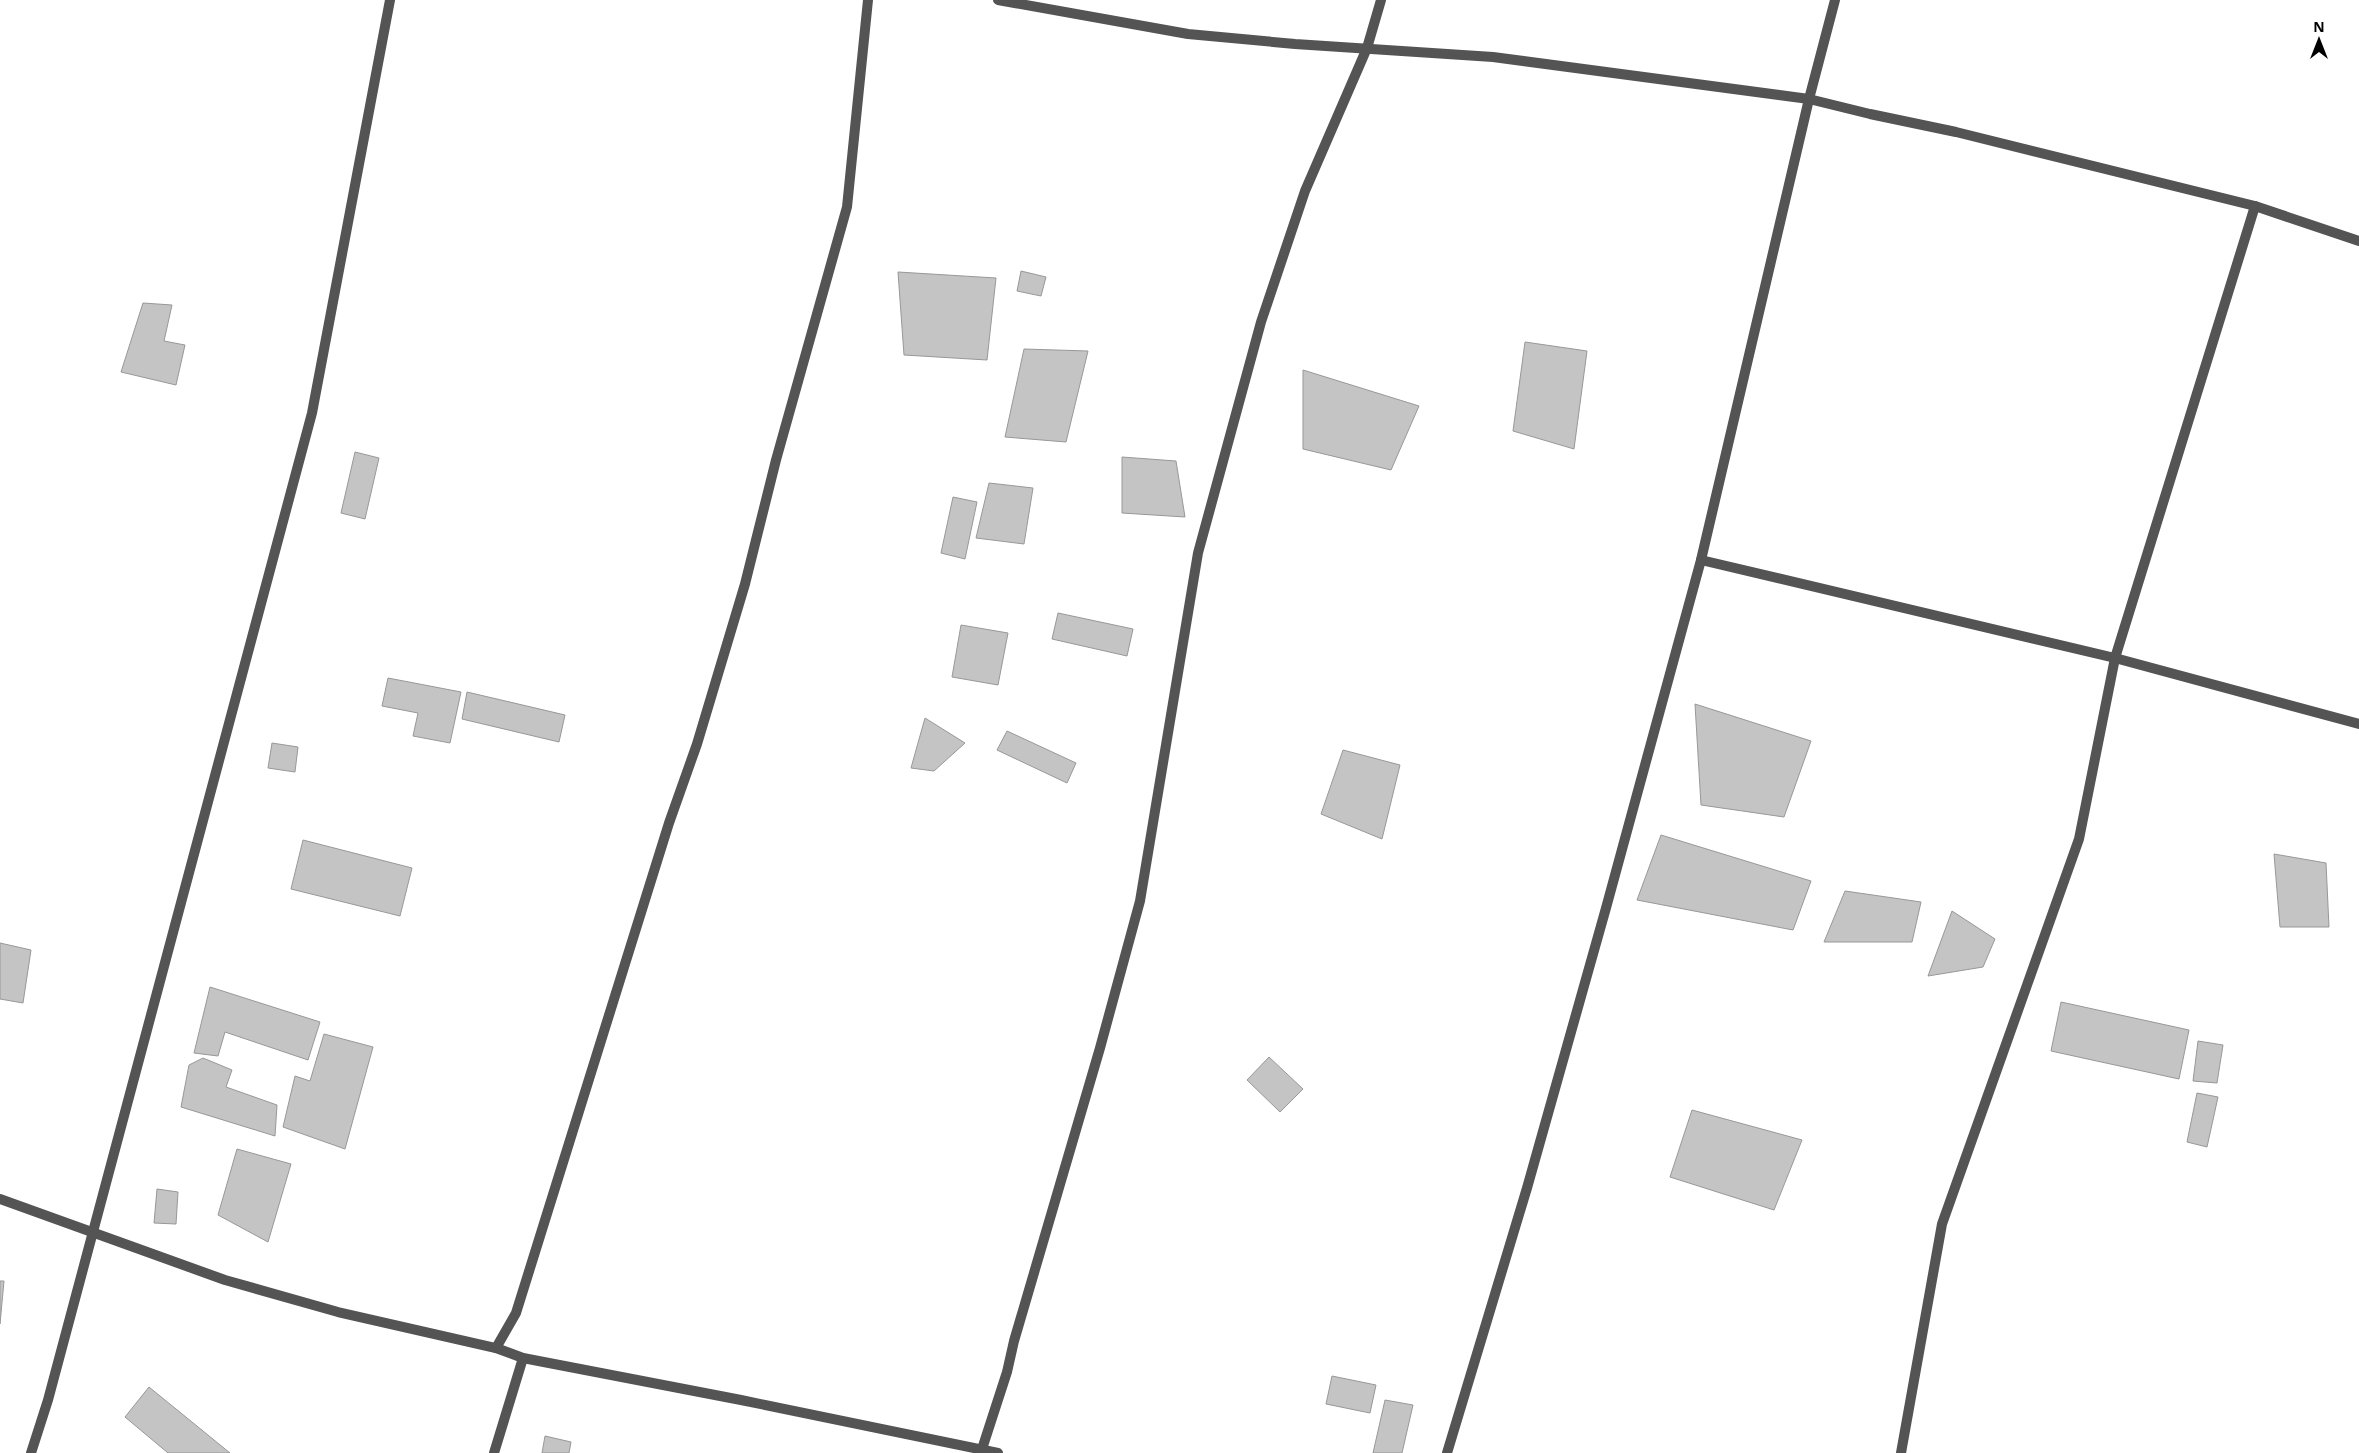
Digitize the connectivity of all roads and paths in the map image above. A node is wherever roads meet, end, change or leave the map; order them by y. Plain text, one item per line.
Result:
1 (390, 0) edge
2 (868, 0) edge
3 (998, 0) edge
4 (1381, 0) edge
5 (1835, 0) edge
6 (1367, 48) junction
7 (1808, 99) junction
8 (2255, 206) junction
9 (2359, 240) edge
10 (1701, 560) junction
11 (2115, 658) junction
12 (2359, 724) edge
13 (0, 1199) edge
14 (92, 1233) junction
15 (496, 1348) junction
16 (523, 1358) junction
17 (982, 1449) junction
18 (31, 1453) edge
19 (494, 1453) edge
20 (998, 1453) edge
21 (1447, 1453) edge
22 (1901, 1453) edge

1 - 14 street
2 - 15 street
3 - 6 street
4 - 6 street
5 - 7 street
6 - 7 street
6 - 17 street
7 - 8 street
7 - 10 street
8 - 9 street
8 - 11 street
10 - 11 street
10 - 21 street
11 - 12 street
11 - 22 street
13 - 14 street
14 - 15 street
14 - 18 street
15 - 16 street
16 - 17 street
16 - 19 street
17 - 20 street

